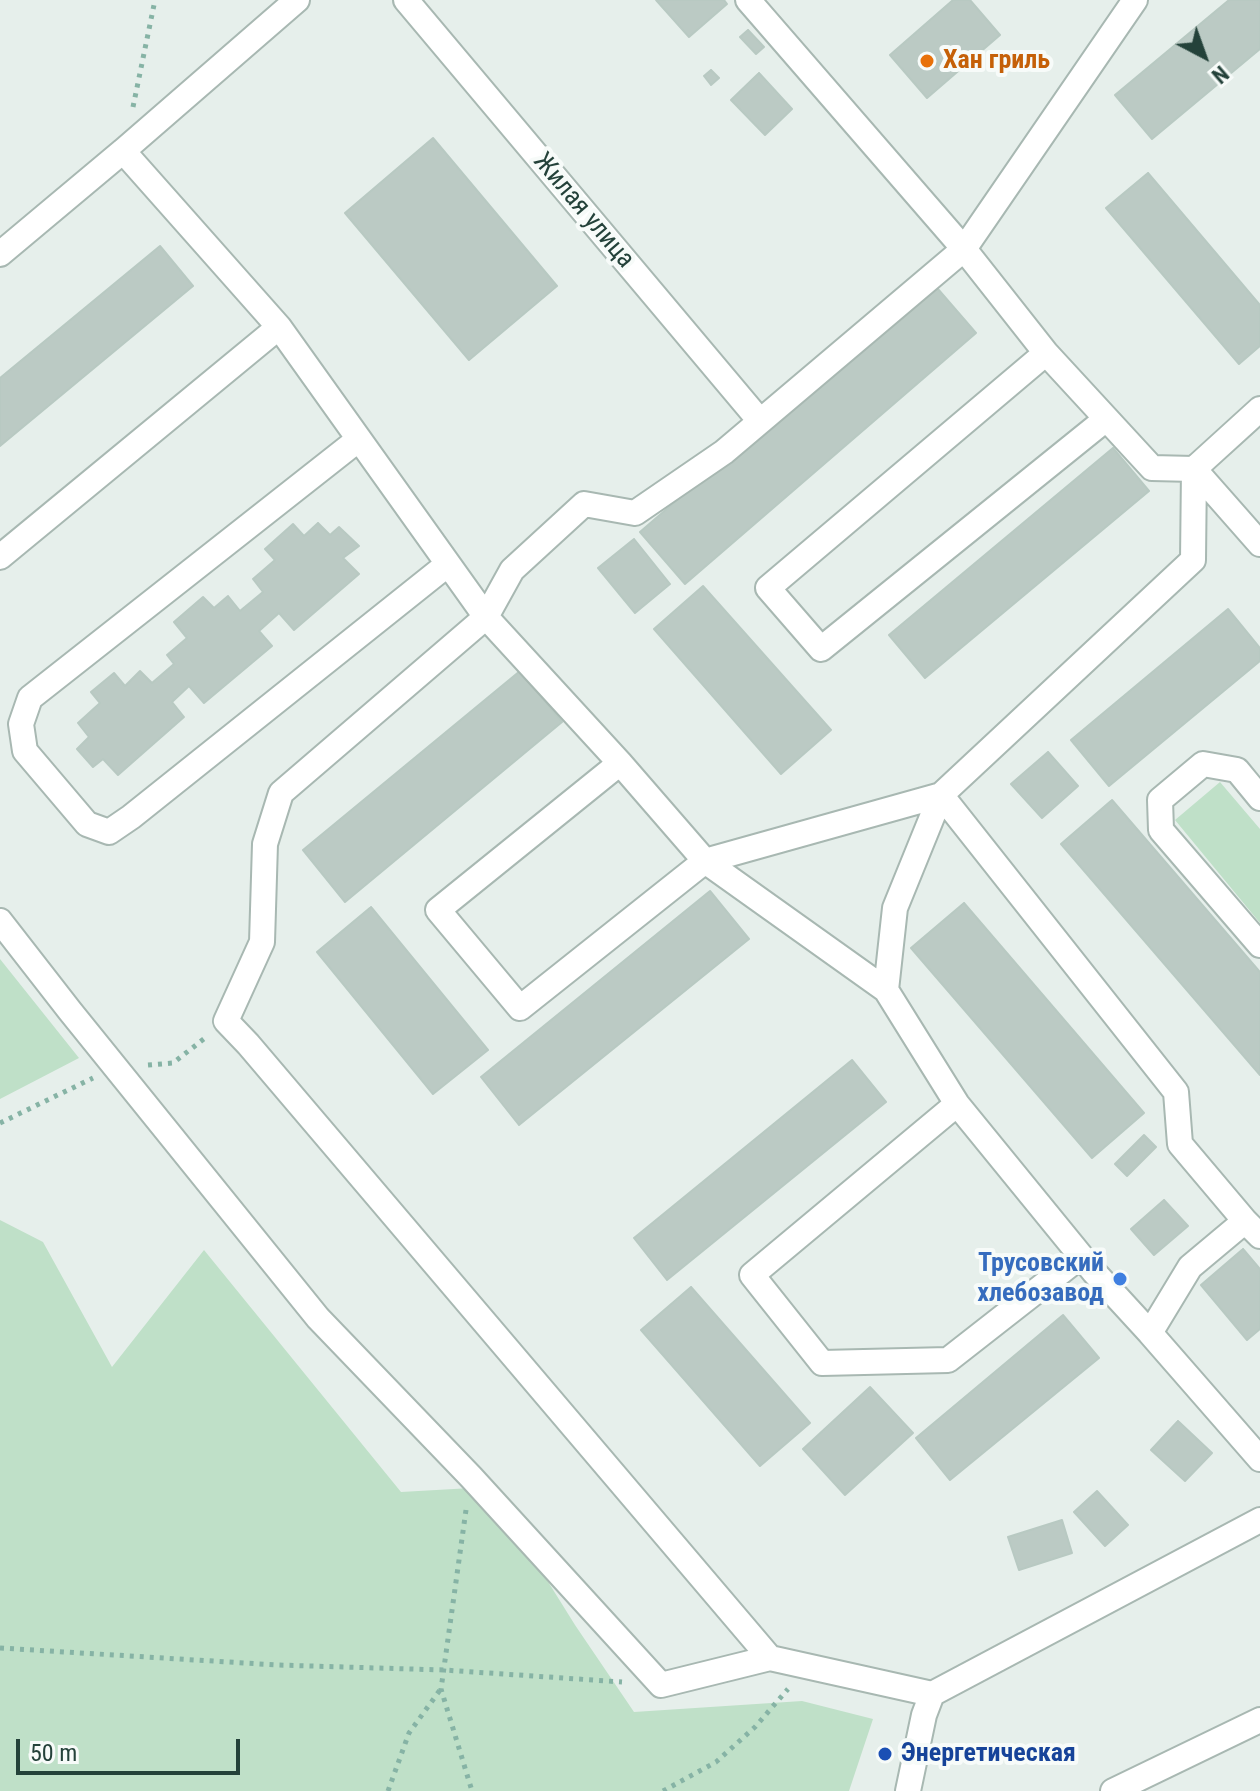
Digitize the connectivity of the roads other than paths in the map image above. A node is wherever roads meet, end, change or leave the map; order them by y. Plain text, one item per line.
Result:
1 (297, 0) edge
2 (406, 0) edge
3 (748, 0) edge
4 (1135, 0) edge
5 (123, 151) junction
6 (964, 249) junction
7 (0, 254) edge
8 (279, 327) junction
9 (1046, 353) junction
10 (1260, 409) edge
11 (1106, 419) junction
12 (760, 421) junction
13 (359, 439) junction
14 (1194, 469) junction
15 (1260, 544) edge
16 (0, 557) edge
17 (448, 564) junction
18 (486, 617) junction
19 (620, 763) junction
20 (941, 795) junction
21 (1260, 798) edge
22 (705, 861) junction
23 (0, 921) edge
24 (1260, 945) edge
25 (886, 990) junction
26 (957, 1104) junction
27 (1256, 1231) edge
28 (1081, 1256) junction
29 (1150, 1333) junction
30 (1257, 1452) edge
31 (1260, 1520) edge
32 (770, 1658) junction
33 (932, 1694) junction
34 (1260, 1720) edge
35 (1124, 1788) edge
36 (908, 1791) edge

1 - 5 street
2 - 12 street, Жилая улица
3 - 6 street
4 - 6 street
5 - 7 street
5 - 8 street
6 - 9 street
6 - 12 street
8 - 13 street
8 - 16 street
9 - 11 street
9 - 11 street
10 - 14 street
11 - 14 street
12 - 18 street
13 - 17 street
13 - 17 street
14 - 15 street
14 - 20 street
17 - 18 street
18 - 19 street
18 - 32 street
19 - 22 street
19 - 22 street
20 - 22 street
20 - 25 street
20 - 27 street
21 - 24 street
22 - 25 street
23 - 32 street
25 - 26 street
26 - 28 street
26 - 28 street
27 - 29 street
28 - 29 street
29 - 30 street
31 - 33 street
32 - 33 street
33 - 36 street
34 - 35 street

